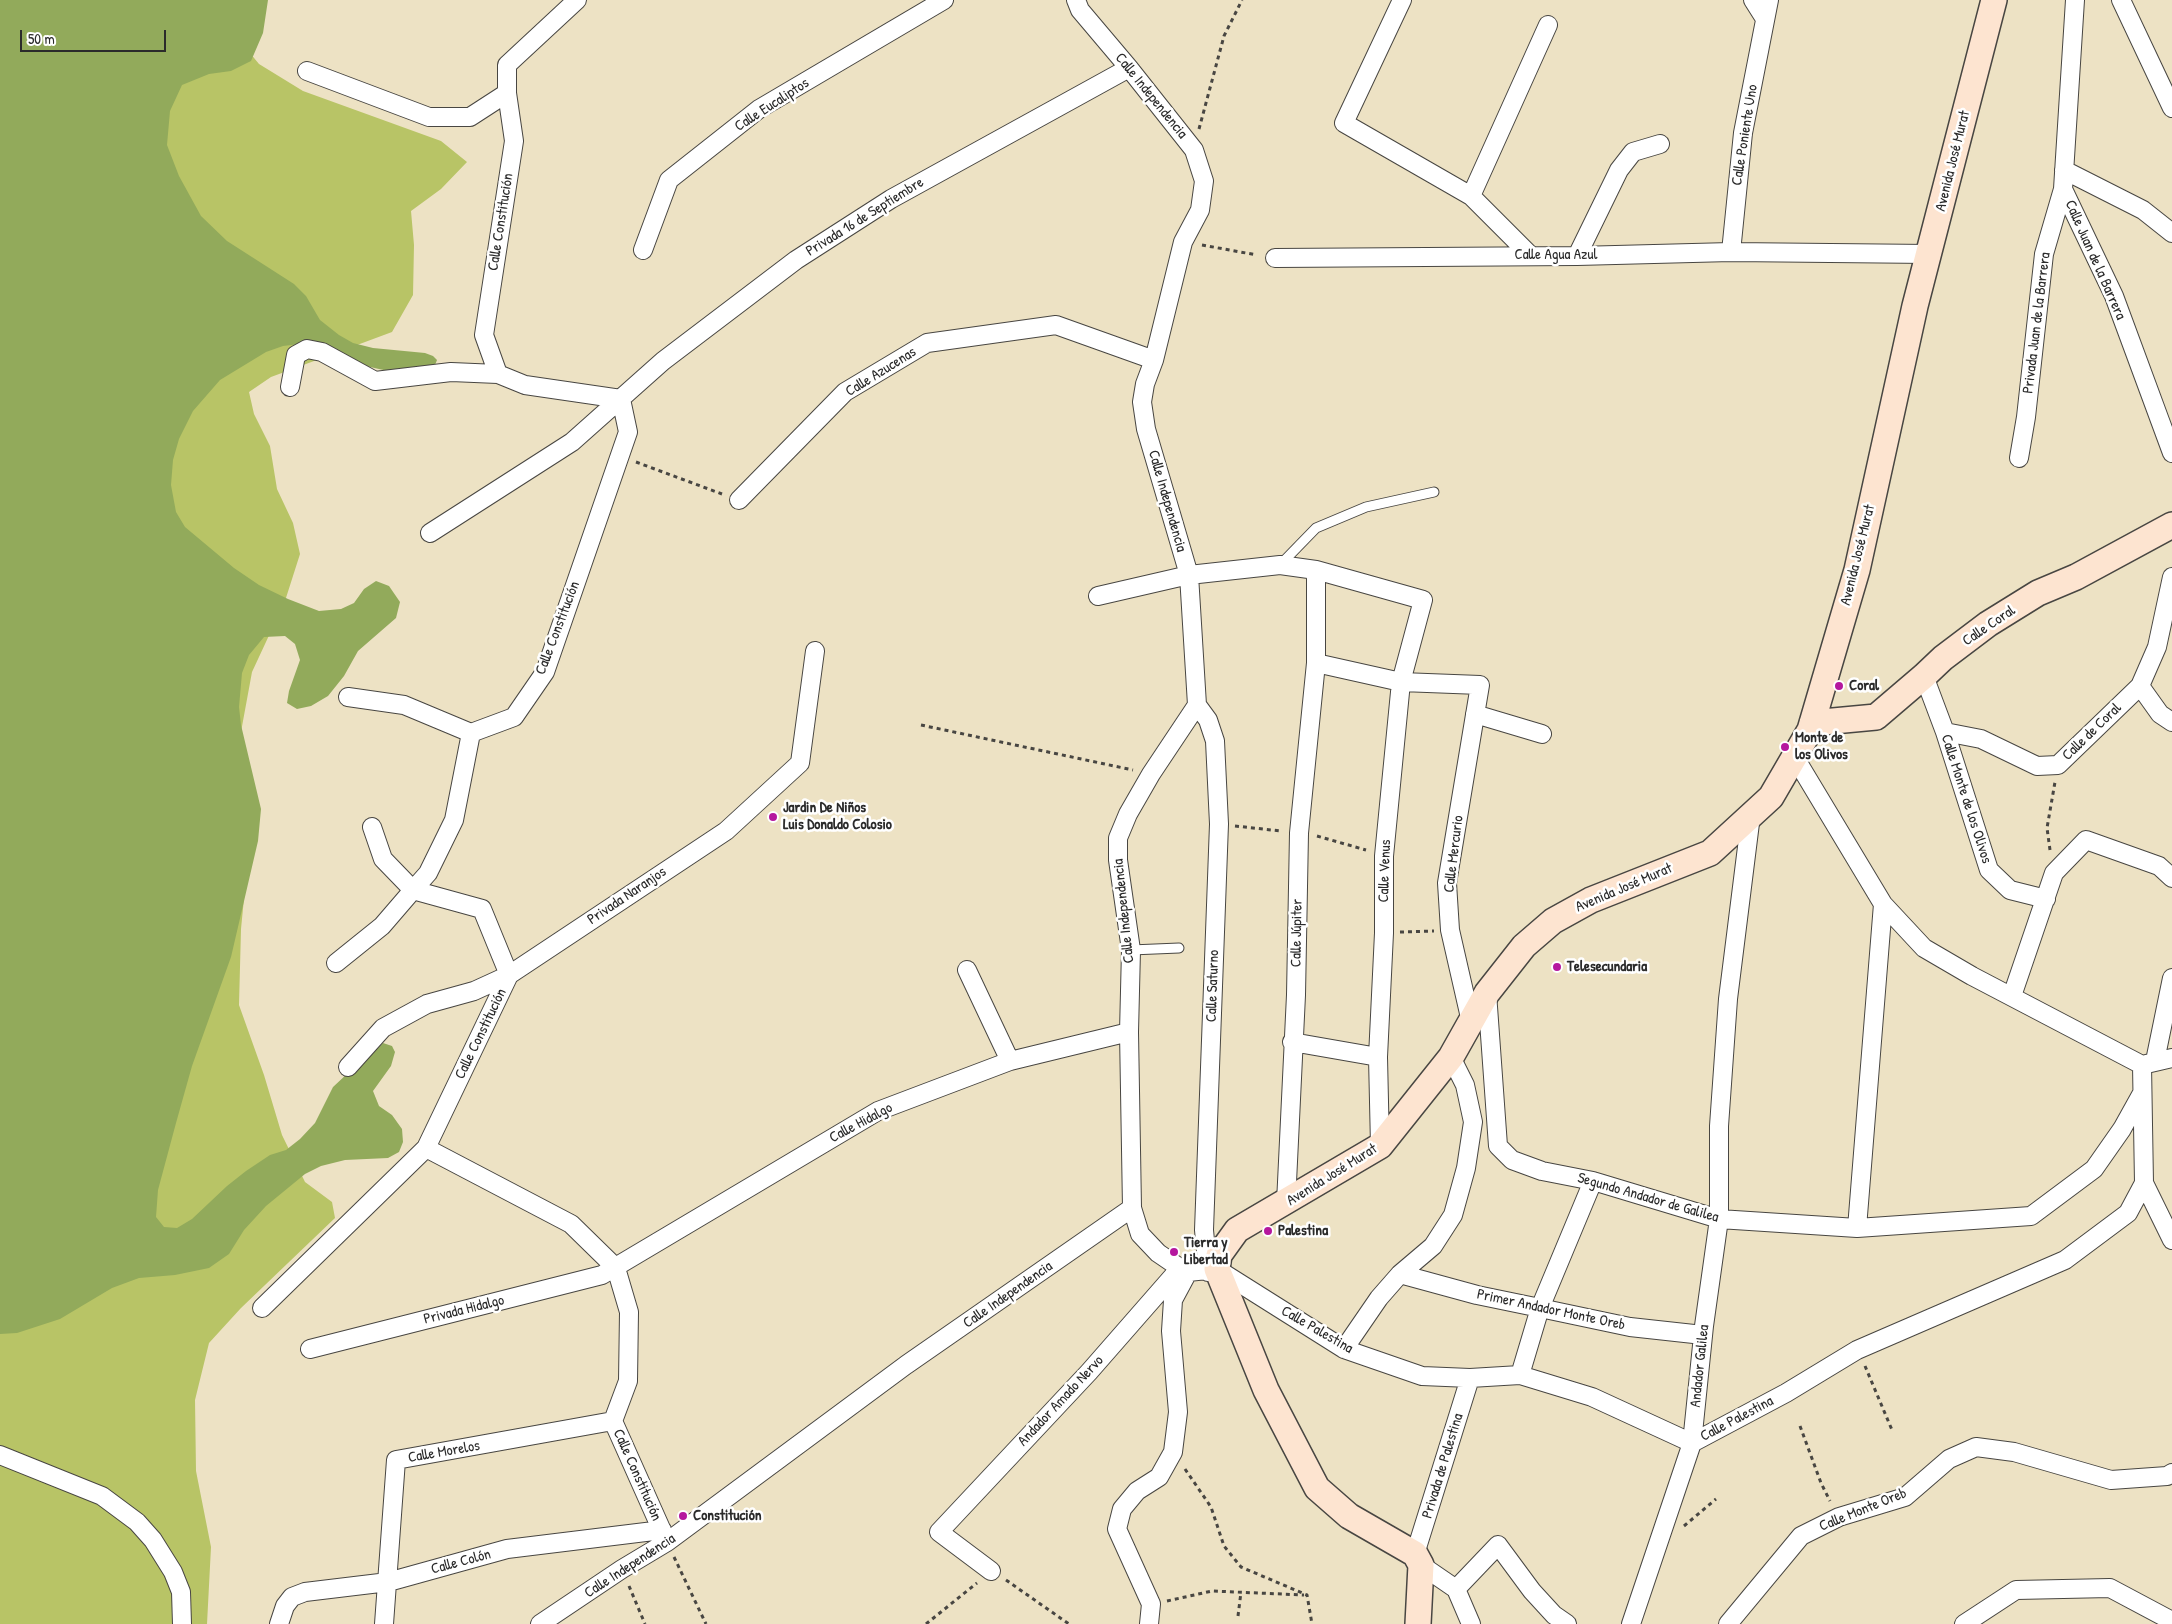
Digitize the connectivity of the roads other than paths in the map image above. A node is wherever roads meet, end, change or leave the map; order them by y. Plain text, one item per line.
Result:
1 (577, 0) edge
2 (944, 0) edge
3 (1076, 0) edge
4 (1402, 0) edge
5 (1753, 0) edge
6 (1769, 0) edge
7 (1994, 0) edge
8 (2075, 0) edge
9 (2121, 0) edge
10 (1764, 19) junction
11 (1548, 25) dead end
12 (1129, 68) junction
13 (307, 71) dead end
14 (507, 93) junction
15 (2172, 108) edge
16 (1660, 144) dead end
17 (2064, 170) junction
18 (2063, 189) junction
19 (1471, 196) junction
20 (2172, 233) edge
21 (643, 250) dead end
22 (1731, 252) junction
23 (1930, 254) junction
24 (1530, 255) junction
25 (1577, 256) junction
26 (1275, 258) road end
27 (1154, 360) junction
28 (498, 374) junction
29 (290, 387) dead end
30 (622, 399) junction
31 (2172, 453) edge
32 (2019, 458) dead end
33 (1434, 492) dead end
34 (739, 500) road end
35 (2172, 525) edge
36 (430, 533) dead end
37 (1280, 565) junction
38 (1316, 570) junction
39 (1189, 575) junction
40 (2172, 577) edge
41 (1098, 596) dead end
42 (815, 651) dead end
43 (1316, 663) junction
44 (1924, 676) junction
45 (1401, 682) junction
46 (2140, 686) junction
47 (348, 696) dead end
48 (1197, 705) junction
49 (1475, 714) junction
50 (2172, 722) edge
51 (1812, 723) junction
52 (1945, 732) junction
53 (471, 733) junction
54 (1542, 734) dead end
55 (1794, 756) junction
56 (1751, 815) junction
57 (372, 827) dead end
58 (2172, 878) edge
59 (413, 890) junction
60 (2046, 899) junction
61 (1882, 904) junction
62 (1179, 948) dead end
63 (1131, 950) junction
64 (336, 963) dead end
65 (967, 970) dead end
66 (509, 975) junction
67 (2172, 978) edge
68 (1487, 993) junction
69 (2012, 996) junction
70 (1471, 1022) junction
71 (1129, 1032) junction
72 (1292, 1042) junction
73 (1378, 1057) junction
74 (1451, 1057) junction
75 (1010, 1062) junction
76 (2156, 1062) edge
77 (348, 1066) dead end
78 (2142, 1093) junction
79 (1380, 1146) junction
80 (426, 1148) junction
81 (1593, 1180) junction
82 (2144, 1183) junction
83 (1286, 1203) junction
84 (1132, 1208) junction
85 (1719, 1220) junction
86 (1857, 1228) junction
87 (2172, 1240) edge
88 (616, 1268) junction
89 (1184, 1270) junction
90 (1212, 1270) junction
91 (1400, 1274) junction
92 (262, 1308) dead end
93 (1540, 1308) junction
94 (1703, 1335) junction
95 (310, 1349) dead end
96 (1344, 1349) junction
97 (1520, 1375) junction
98 (1470, 1378) junction
99 (613, 1422) junction
100 (1692, 1443) junction
101 (0, 1455) edge
102 (2172, 1473) edge
103 (665, 1536) junction
104 (1418, 1559) junction
105 (991, 1571) road end
106 (388, 1582) junction
107 (1456, 1589) junction
108 (2172, 1621) edge
109 (182, 1624) edge
110 (279, 1624) edge
111 (384, 1624) edge
112 (540, 1624) edge
113 (1149, 1624) edge
114 (1418, 1624) edge
115 (1471, 1624) edge
116 (1566, 1624) edge
117 (1631, 1624) edge
118 (1728, 1624) edge
119 (1964, 1624) edge

1 - 14 street, Calle Constitución
2 - 21 street, Calle Eucaliptos
3 - 12 street, Calle Independencia
4 - 19 street
5 - 10 street
6 - 10 street, Calle Poniente Uno
7 - 23 street, Avenida José Murat
8 - 17 street, Calle Juan de la Barrera
9 - 15 street
10 - 22 street, Calle Poniente Uno
11 - 19 street
12 - 27 street, Calle Independencia
12 - 30 street, Privada 16 de Septiembre
13 - 14 street
14 - 28 street, Calle Constitución
16 - 25 street
17 - 18 street, Calle Juan de la Barrera
17 - 20 street
18 - 31 street, Calle Juan de la Barrera
18 - 32 street, Privada Juan de la Barrera
19 - 24 street
22 - 23 street, Calle Agua Azul
22 - 25 street, Calle Agua Azul
23 - 51 street, Avenida José Murat
24 - 25 street, Calle Agua Azul
24 - 26 street, Calle Agua Azul
27 - 34 street, Calle Azucenas
27 - 39 street, Calle Independencia
28 - 29 street
28 - 30 street
30 - 36 street, Privada 16 de Septiembre
30 - 53 street, Calle Constitución
33 - 37 lane
35 - 44 street, Calle Coral
37 - 38 street
37 - 39 street
38 - 43 street, Calle Júpiter
38 - 45 street, Calle Venus
39 - 41 street
39 - 48 street, Calle Independencia
40 - 46 street
42 - 66 street, Privada Naranjos
43 - 45 street
43 - 72 street, Calle Júpiter
44 - 51 street, Calle Coral
44 - 52 street, Calle Monte de los Olivos
45 - 49 street, Calle Mercurio
45 - 73 street, Calle Venus
46 - 50 street
46 - 52 street, Calle de Coral
47 - 53 street
48 - 63 street, Calle Independencia
48 - 90 street, Calle Saturno
49 - 54 street
49 - 70 street, Calle Mercurio
51 - 55 street, Avenida José Murat
52 - 60 street, Calle Monte de los Olivos
53 - 59 street
55 - 56 street, Avenida José Murat
55 - 61 street
56 - 68 street, Avenida José Murat
56 - 85 street, Andador Galilea
57 - 59 street
58 - 60 street
59 - 64 street
59 - 66 street, Calle Constitución
60 - 69 street
61 - 69 street
61 - 86 street
62 - 63 lane
63 - 71 street, Calle Independencia
65 - 75 street
66 - 77 street, Privada Naranjos
66 - 80 street, Calle Constitución
67 - 76 street
68 - 70 street, Avenida José Murat
68 - 81 street, Segundo Andador de Galilea
69 - 76 street
70 - 74 street, Avenida José Murat
71 - 75 street, Calle Hidalgo
71 - 84 street, Calle Independencia
72 - 73 street
72 - 83 street, Calle Júpiter
73 - 79 street, Calle Venus
74 - 79 street, Avenida José Murat
74 - 91 street
75 - 88 street, Calle Hidalgo
76 - 78 street
78 - 82 street
78 - 86 street, Segundo Andador de Galilea
79 - 83 street, Avenida José Murat
80 - 88 street, Calle Constitución
80 - 92 street
81 - 85 street, Segundo Andador de Galilea
81 - 93 street
82 - 87 street
82 - 100 street, Calle Palestina
83 - 90 street, Avenida José Murat
84 - 89 street
84 - 103 street, Calle Independencia
85 - 86 street, Segundo Andador de Galilea
85 - 94 street, Andador Galilea
88 - 95 street, Privada Hidalgo
88 - 99 street, Calle Constitución
89 - 90 street
89 - 105 street, Andador Amado Nervo
89 - 113 street
90 - 96 street, Calle Palestina
90 - 104 street
91 - 93 street, Primer Andador Monte Oreb
91 - 96 street
93 - 94 street, Primer Andador Monte Oreb
93 - 97 street
94 - 100 street, Andador Galilea
96 - 98 street, Calle Palestina
97 - 98 street, Calle Palestina
97 - 100 street, Calle Palestina
98 - 104 street, Privada de Palestina
99 - 103 street, Calle Constitución
99 - 106 street, Calle Morelos
100 - 117 street, Andador Galilea
101 - 109 street
102 - 118 street, Calle Monte Oreb
103 - 106 street, Calle Colón
103 - 112 street, Calle Independencia
104 - 107 street
104 - 114 street
106 - 110 street, Calle Colón
106 - 111 street
107 - 115 street
107 - 116 street
108 - 119 street

